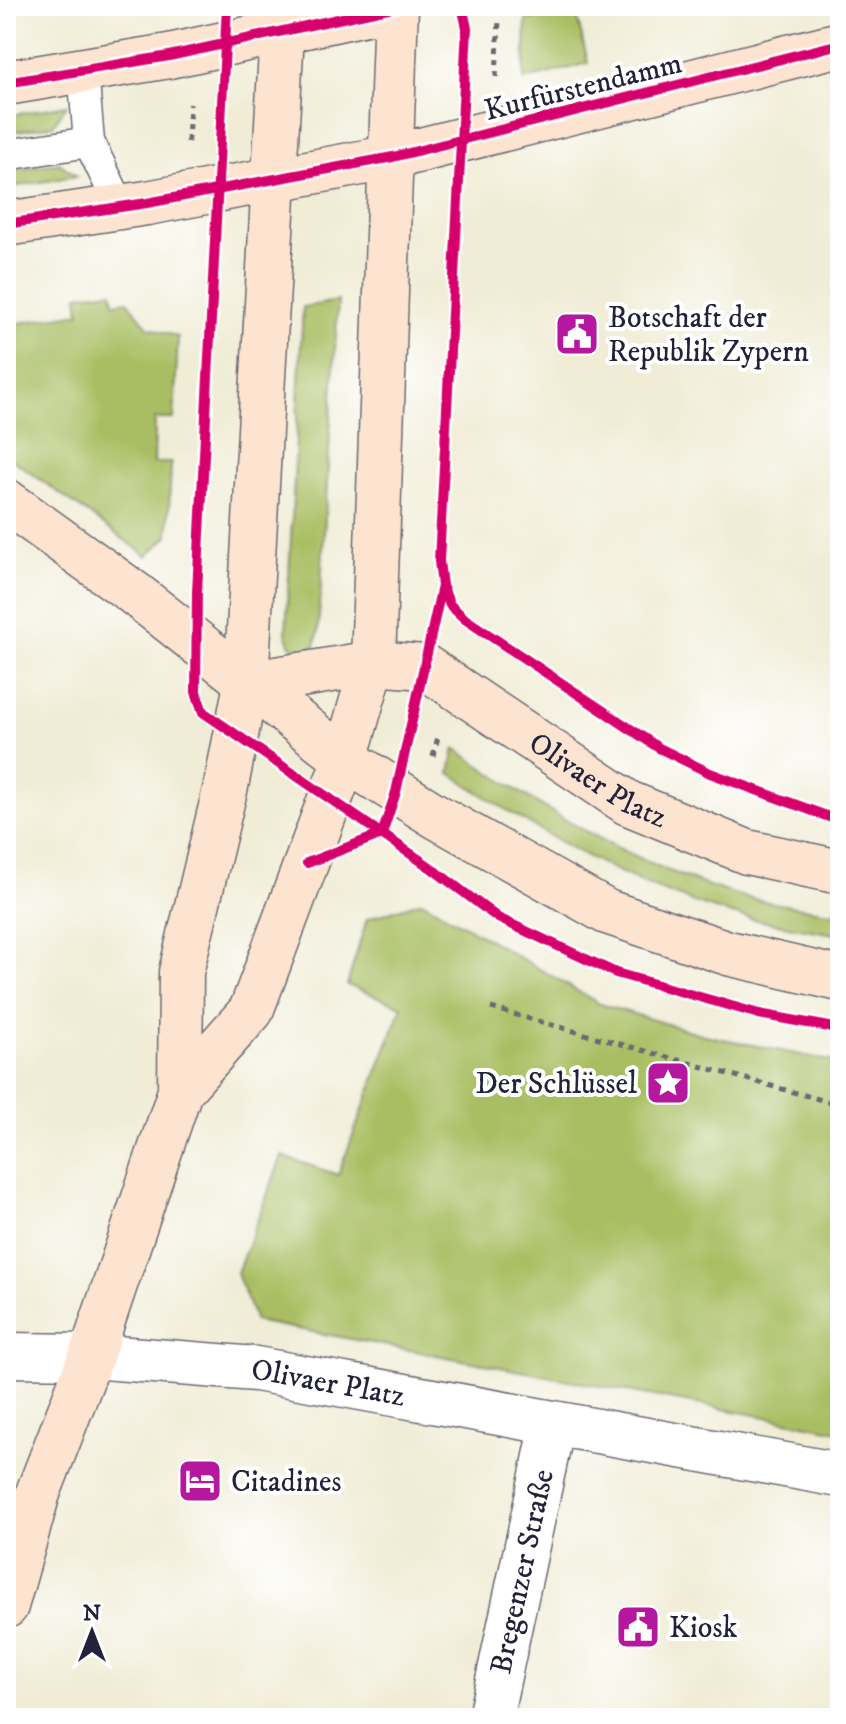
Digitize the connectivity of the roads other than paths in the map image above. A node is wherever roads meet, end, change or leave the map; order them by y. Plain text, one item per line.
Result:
1 (397, 6) edge
2 (282, 33) junction
3 (840, 44) edge
4 (83, 70) junction
5 (6, 83) edge
6 (89, 142) junction
7 (6, 155) edge
8 (393, 157) junction
9 (272, 180) junction
10 (120, 206) junction
11 (6, 224) edge
12 (6, 501) edge
13 (373, 663) junction
14 (246, 684) junction
15 (345, 759) junction
16 (840, 872) edge
17 (840, 979) edge
18 (180, 1091) junction
19 (6, 1355) edge
20 (91, 1356) junction
21 (553, 1424) junction
22 (840, 1475) edge
23 (6, 1606) edge
24 (490, 1718) edge

1 - 2 main road
1 - 8 main road
2 - 4 main road
2 - 9 main road
3 - 8 main road, Kurfürstendamm
4 - 5 main road
4 - 6 lane
6 - 7 lane
6 - 10 lane
8 - 9 main road, Kurfürstendamm
8 - 13 main road
9 - 10 main road, Kurfürstendamm
9 - 14 main road
10 - 11 main road, Kurfürstendamm
12 - 14 main road
13 - 14 main road, Olivaer Platz
13 - 15 main road
13 - 16 main road, Olivaer Platz
14 - 15 main road
14 - 18 main road
15 - 17 main road
15 - 18 main road
18 - 20 main road
19 - 20 street, Olivaer Platz
20 - 21 street, Olivaer Platz
20 - 23 main road
21 - 22 street, Olivaer Platz
21 - 24 street, Bregenzer Straße

